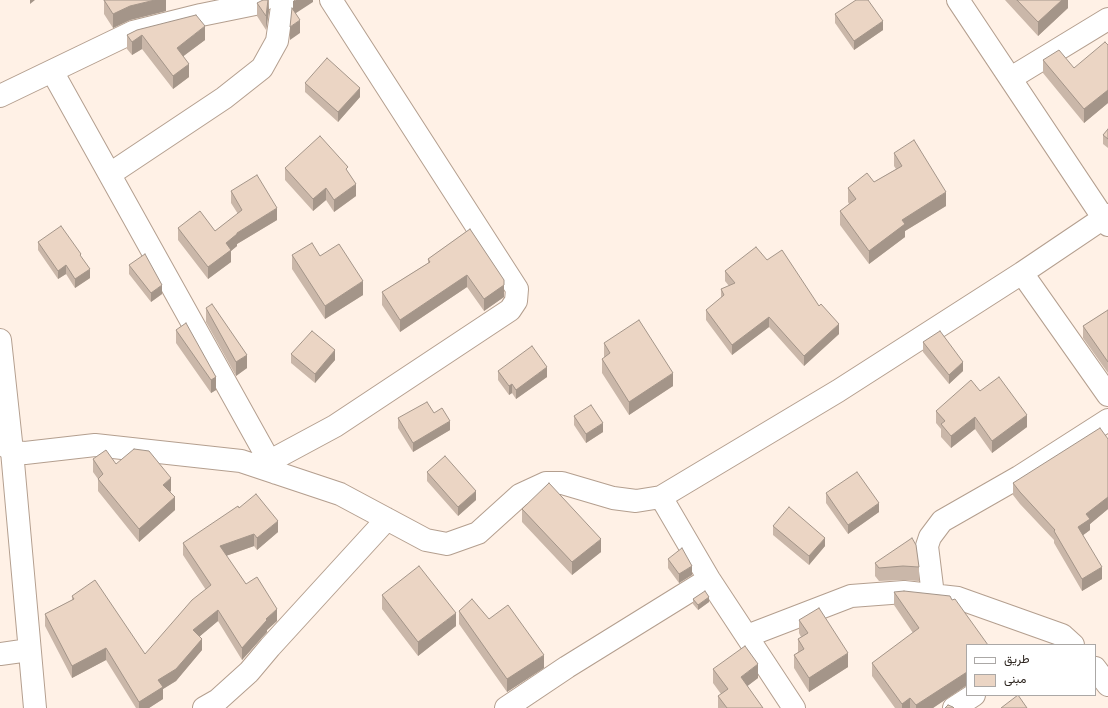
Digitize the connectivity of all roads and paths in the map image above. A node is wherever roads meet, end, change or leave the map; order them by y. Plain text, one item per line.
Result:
1 (263, 0) edge
2 (283, 0) edge
3 (331, 0) edge
4 (958, 0) edge
5 (1108, 19) edge
6 (52, 71) junction
7 (1011, 78) junction
8 (0, 96) edge
9 (110, 174) junction
10 (1106, 219) edge
11 (1022, 273) junction
12 (0, 340) edge
13 (1108, 395) edge
14 (1108, 420) edge
15 (6, 446) edge
16 (273, 467) junction
17 (661, 497) junction
18 (8, 502) edge
19 (387, 519) junction
20 (709, 579) junction
21 (933, 595) junction
22 (747, 636) junction
23 (1061, 642) edge
24 (29, 650) junction
25 (0, 654) edge
26 (1096, 669) edge
27 (1108, 685) edge
28 (972, 696) edge
29 (35, 708) edge
30 (204, 708) edge
31 (506, 708) edge
32 (794, 708) edge
33 (954, 708) edge

1 - 6 street
2 - 9 street
3 - 16 street
4 - 7 street
5 - 7 street
6 - 8 street
6 - 9 street
7 - 10 street
9 - 16 street
10 - 11 street
11 - 13 street
11 - 17 street
12 - 15 street
14 - 21 street
15 - 16 street
15 - 18 street
16 - 19 street
17 - 19 street
17 - 20 street
18 - 24 street
19 - 30 street
20 - 22 street
20 - 31 street
21 - 22 street
21 - 23 street
22 - 32 street
24 - 25 street
24 - 29 street
26 - 27 street
28 - 33 street

